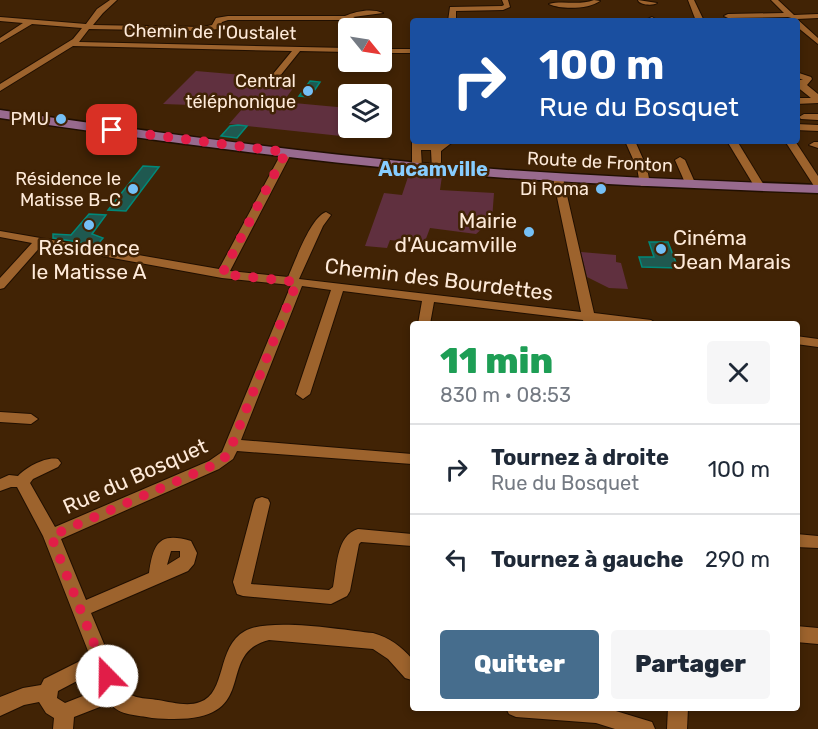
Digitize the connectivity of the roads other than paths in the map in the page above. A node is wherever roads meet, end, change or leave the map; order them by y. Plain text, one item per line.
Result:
1 (114, 0) edge
2 (505, 0) edge
3 (596, 0) edge
4 (632, 0) edge
5 (651, 0) edge
6 (691, 0) edge
7 (774, 0) edge
8 (609, 1) edge
9 (642, 1) edge
10 (566, 5) dead end
11 (378, 14) dead end
12 (728, 16) dead end
13 (818, 16) edge
14 (338, 18) edge
15 (346, 18) edge
16 (452, 18) edge
17 (699, 18) edge
18 (772, 18) edge
19 (793, 18) edge
20 (800, 18) edge
21 (0, 19) edge
22 (29, 23) junction
23 (800, 25) edge
24 (88, 27) junction
25 (809, 33) junction
26 (800, 34) edge
27 (0, 41) edge
28 (818, 42) edge
29 (71, 44) junction
30 (298, 49) junction
31 (338, 50) edge
32 (392, 51) edge
33 (410, 51) edge
34 (800, 82) edge
35 (268, 85) dead end
36 (0, 88) edge
37 (818, 99) edge
38 (800, 101) edge
39 (0, 114) edge
40 (804, 117) dead end
41 (818, 117) edge
42 (800, 127) edge
43 (818, 128) edge
44 (416, 144) edge
45 (444, 144) edge
46 (631, 144) edge
47 (734, 144) edge
48 (792, 144) edge
49 (439, 147) junction
50 (286, 152) junction
51 (680, 160) dead end
52 (417, 167) junction
53 (437, 169) junction
54 (558, 178) junction
55 (645, 184) junction
56 (818, 184) edge
57 (692, 185) junction
58 (760, 187) junction
59 (818, 189) edge
60 (326, 215) dead end
61 (0, 234) edge
62 (39, 242) junction
63 (222, 274) junction
64 (295, 282) junction
65 (0, 285) edge
66 (338, 287) junction
67 (429, 298) junction
68 (590, 320) edge
69 (425, 321) edge
70 (605, 321) edge
71 (800, 341) edge
72 (818, 343) edge
73 (303, 394) dead end
74 (0, 417) edge
75 (32, 419) dead end
76 (233, 445) junction
77 (410, 459) edge
78 (53, 463) dead end
79 (22, 482) junction
80 (0, 485) edge
81 (262, 503) dead end
82 (51, 536) junction
83 (410, 540) edge
84 (800, 540) edge
85 (818, 542) edge
86 (157, 576) dead end
87 (82, 609) junction
88 (800, 634) edge
89 (818, 636) edge
90 (100, 660) junction
91 (410, 670) edge
92 (114, 693) junction
93 (46, 694) junction
94 (0, 707) edge
95 (556, 711) edge
96 (678, 711) edge
97 (64, 721) edge
98 (645, 729) edge
99 (677, 729) edge

1 - 24 street
2 - 16 street
3 - 8 street
3 - 10 street
4 - 9 street
5 - 9 street
6 - 17 street
7 - 19 street
11 - 15 street
12 - 18 street
13 - 20 street
14 - 24 street
21 - 22 street
22 - 24 street
22 - 27 street
23 - 25 street
24 - 29 street
25 - 26 street
25 - 28 street
29 - 30 street, Chemin de l'Oustalet
29 - 36 street
30 - 31 street, Chemin de l'Oustalet
30 - 35 street
32 - 33 street
34 - 37 street
37 - 38 street
39 - 50 main road, Route de Fronton
40 - 41 street
42 - 43 street
44 - 49 street
44 - 52 street
45 - 49 street
46 - 55 street
47 - 58 street
48 - 56 street
49 - 53 street
50 - 52 main road, Route de Fronton
50 - 63 street
51 - 57 street
52 - 53 main road, Route de Fronton
53 - 54 main road, Route de Fronton
54 - 55 main road, Route de Fronton
54 - 68 street
55 - 57 main road, Route de Fronton
57 - 58 main road, Route de Fronton
58 - 59 main road, Route de Fronton
60 - 64 street, Rue du Bosquet
61 - 62 street, Chemin des Bourdettes
62 - 63 street, Chemin des Bourdettes
62 - 65 street
63 - 64 street, Chemin des Bourdettes
64 - 66 street, Chemin des Bourdettes
64 - 76 street, Rue du Bosquet
66 - 67 street, Chemin des Bourdettes
66 - 73 street
67 - 68 street, Chemin des Bourdettes
67 - 69 street
68 - 70 street, Chemin des Bourdettes
71 - 72 street
74 - 75 street
76 - 77 street
76 - 82 street, Rue du Bosquet
78 - 79 street
79 - 80 street
79 - 82 street
81 - 83 street
82 - 87 street
84 - 85 street
86 - 87 street
87 - 90 street
88 - 89 street
90 - 92 street
90 - 93 street
91 - 92 street
92 - 97 street
93 - 94 street
93 - 97 street
95 - 98 street
96 - 99 street

